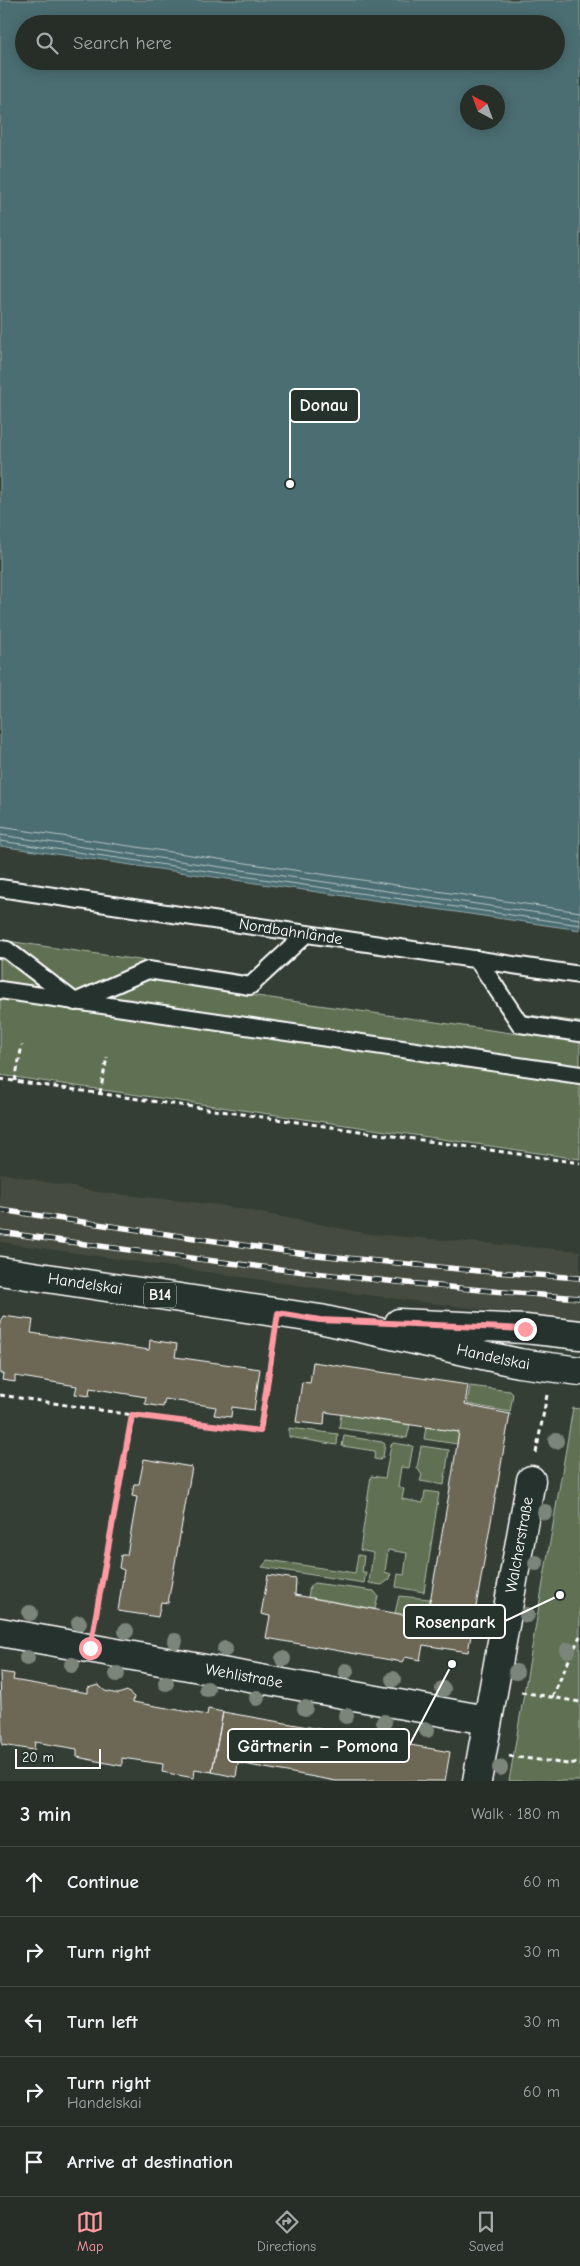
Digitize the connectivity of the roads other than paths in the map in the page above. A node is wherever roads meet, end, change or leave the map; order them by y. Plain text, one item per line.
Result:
1 (0, 888) edge
2 (306, 934) junction
3 (0, 949) edge
4 (477, 959) junction
5 (580, 974) edge
6 (0, 990) edge
7 (75, 1002) junction
8 (580, 1033) edge
9 (580, 1075) edge
10 (0, 1271) edge
11 (320, 1320) junction
12 (580, 1335) edge
13 (580, 1371) edge
14 (531, 1480) road end
15 (0, 1632) edge
16 (488, 1720) junction
17 (477, 1781) edge

1 - 2 lane, Nordbahnlände
2 - 4 lane, Nordbahnlände
2 - 7 lane
3 - 7 lane
4 - 5 lane, Nordbahnlände
4 - 8 lane
6 - 7 lane
7 - 9 lane
10 - 11 main road, Handelskai / B14
11 - 12 main road, Handelskai / B14
11 - 13 main road, Handelskai / B14
14 - 16 main road, Walcherstraße
15 - 16 main road, Wehlistraße
16 - 17 main road, Walcherstraße

